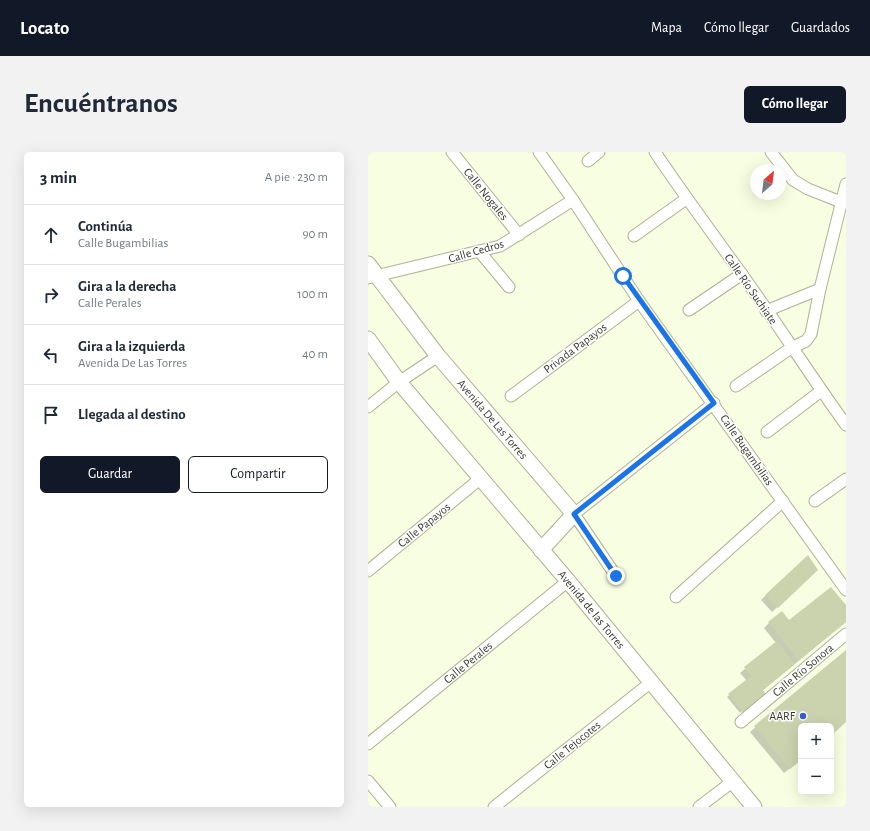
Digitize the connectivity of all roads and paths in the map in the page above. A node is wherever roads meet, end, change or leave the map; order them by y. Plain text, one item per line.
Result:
1 (452, 152) edge
2 (539, 152) edge
3 (599, 152) edge
4 (655, 152) edge
5 (771, 152) edge
6 (588, 161) dead end
7 (846, 184) edge
8 (686, 199) junction
9 (573, 200) junction
10 (841, 202) junction
11 (519, 235) junction
12 (634, 236) dead end
13 (479, 251) junction
14 (368, 264) edge
15 (742, 274) junction
16 (373, 277) edge
17 (509, 287) dead end
18 (820, 289) junction
19 (639, 301) junction
20 (689, 310) dead end
21 (766, 311) junction
22 (368, 339) edge
23 (791, 348) junction
24 (438, 356) junction
25 (399, 382) junction
26 (736, 386) dead end
27 (821, 391) junction
28 (511, 396) dead end
29 (714, 403) junction
30 (368, 407) edge
31 (846, 426) edge
32 (767, 432) dead end
33 (481, 478) junction
34 (846, 479) edge
35 (783, 501) junction
36 (815, 501) dead end
37 (574, 514) junction
38 (541, 550) junction
39 (368, 571) edge
40 (616, 576) dead end
41 (568, 581) junction
42 (846, 590) edge
43 (676, 597) dead end
44 (846, 634) edge
45 (650, 683) junction
46 (741, 722) dead end
47 (368, 744) edge
48 (368, 781) edge
49 (732, 782) junction
50 (390, 807) edge
51 (494, 807) edge
52 (700, 807) edge
53 (754, 807) edge

1 - 11 street, Calle Nogales
2 - 9 street, Calle Bugambilias
3 - 6 street
4 - 8 street, Calle Río Suchiate
5 - 10 street
7 - 10 street
8 - 12 street
8 - 15 street, Calle Río Suchiate
9 - 11 street, Calle Cedros
9 - 19 street, Calle Bugambilias
10 - 18 street
11 - 13 street, Calle Cedros
13 - 16 street, Calle Cedros
13 - 17 street
14 - 16 main road, Avenida De Las Torres
15 - 20 street
15 - 21 street, Calle Río Suchiate
16 - 24 main road, Avenida De Las Torres
18 - 21 street
18 - 23 street
19 - 28 street, Privada Papayos
19 - 29 street, Calle Bugambilias
21 - 23 street, Calle Río Suchiate
22 - 25 main road, Avenida de las Torres
23 - 26 street
23 - 27 street, Calle Río Suchiate
24 - 25 street
24 - 37 main road, Avenida De Las Torres
25 - 30 street
25 - 33 main road, Avenida de las Torres
27 - 31 street, Calle Río Suchiate
27 - 32 street
29 - 35 street, Calle Bugambilias
29 - 37 street
33 - 38 main road, Avenida de las Torres
33 - 39 street, Calle Papayos
34 - 36 street
35 - 42 street, Calle Bugambilias
35 - 43 street
37 - 38 main road
37 - 40 street, Avenida De Las Torres
38 - 41 main road, Avenida de las Torres
41 - 45 main road, Avenida de las Torres
41 - 47 street, Calle Perales
44 - 46 street, Calle Río Sonora
45 - 49 main road, Avenida de las Torres
45 - 51 street, Calle Tejocotes
48 - 50 street
49 - 52 street
49 - 53 main road, Avenida de las Torres

